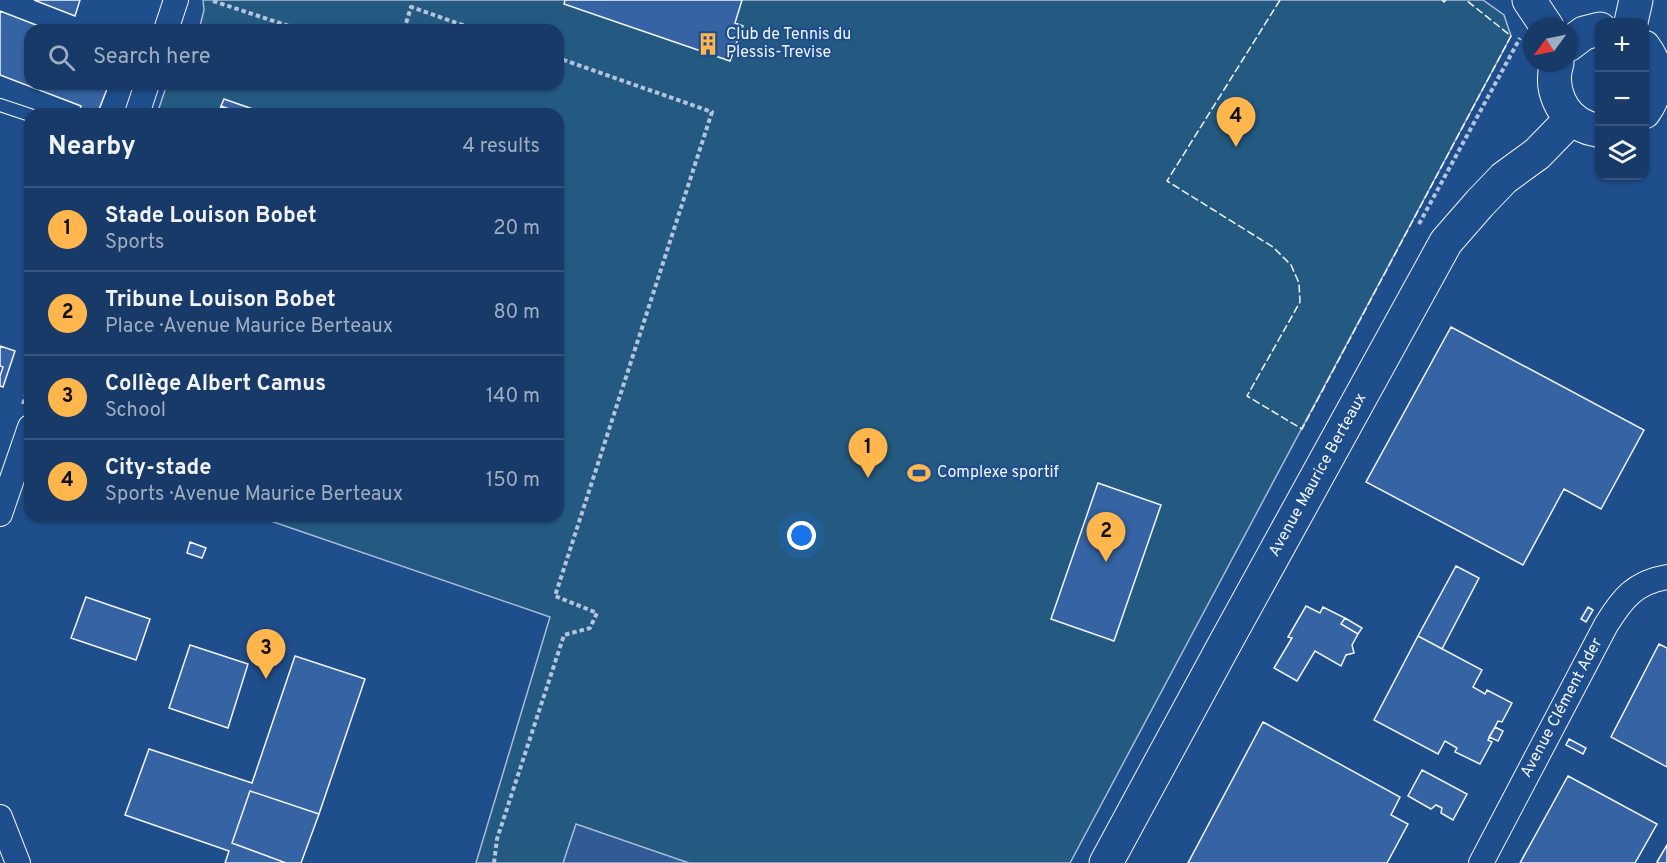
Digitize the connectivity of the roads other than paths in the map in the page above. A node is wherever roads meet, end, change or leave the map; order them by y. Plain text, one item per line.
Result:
1 (177, 0) edge
2 (1529, 0) edge
3 (1636, 0) edge
4 (1541, 18) edge
5 (1632, 18) edge
6 (168, 24) edge
7 (1595, 30) edge
8 (1577, 38) edge
9 (1649, 53) edge
10 (1555, 72) edge
11 (145, 90) edge
12 (0, 105) edge
13 (1649, 106) edge
14 (139, 108) edge
15 (24, 113) edge
16 (1649, 116) edge
17 (1586, 124) edge
18 (1667, 124) edge
19 (24, 444) edge
20 (0, 514) edge
21 (1667, 577) edge
22 (0, 817) edge
23 (18, 863) edge
24 (1106, 863) edge
25 (1481, 863) edge

1 - 6 street
2 - 4 main road
3 - 5 main road
7 - 8 main road
9 - 13 main road
10 - 17 main road
11 - 14 street
12 - 15 lane
16 - 18 main road
17 - 24 main road, Avenue Maurice Berteaux
19 - 20 street
21 - 25 street, Avenue Clément Ader
22 - 23 street

